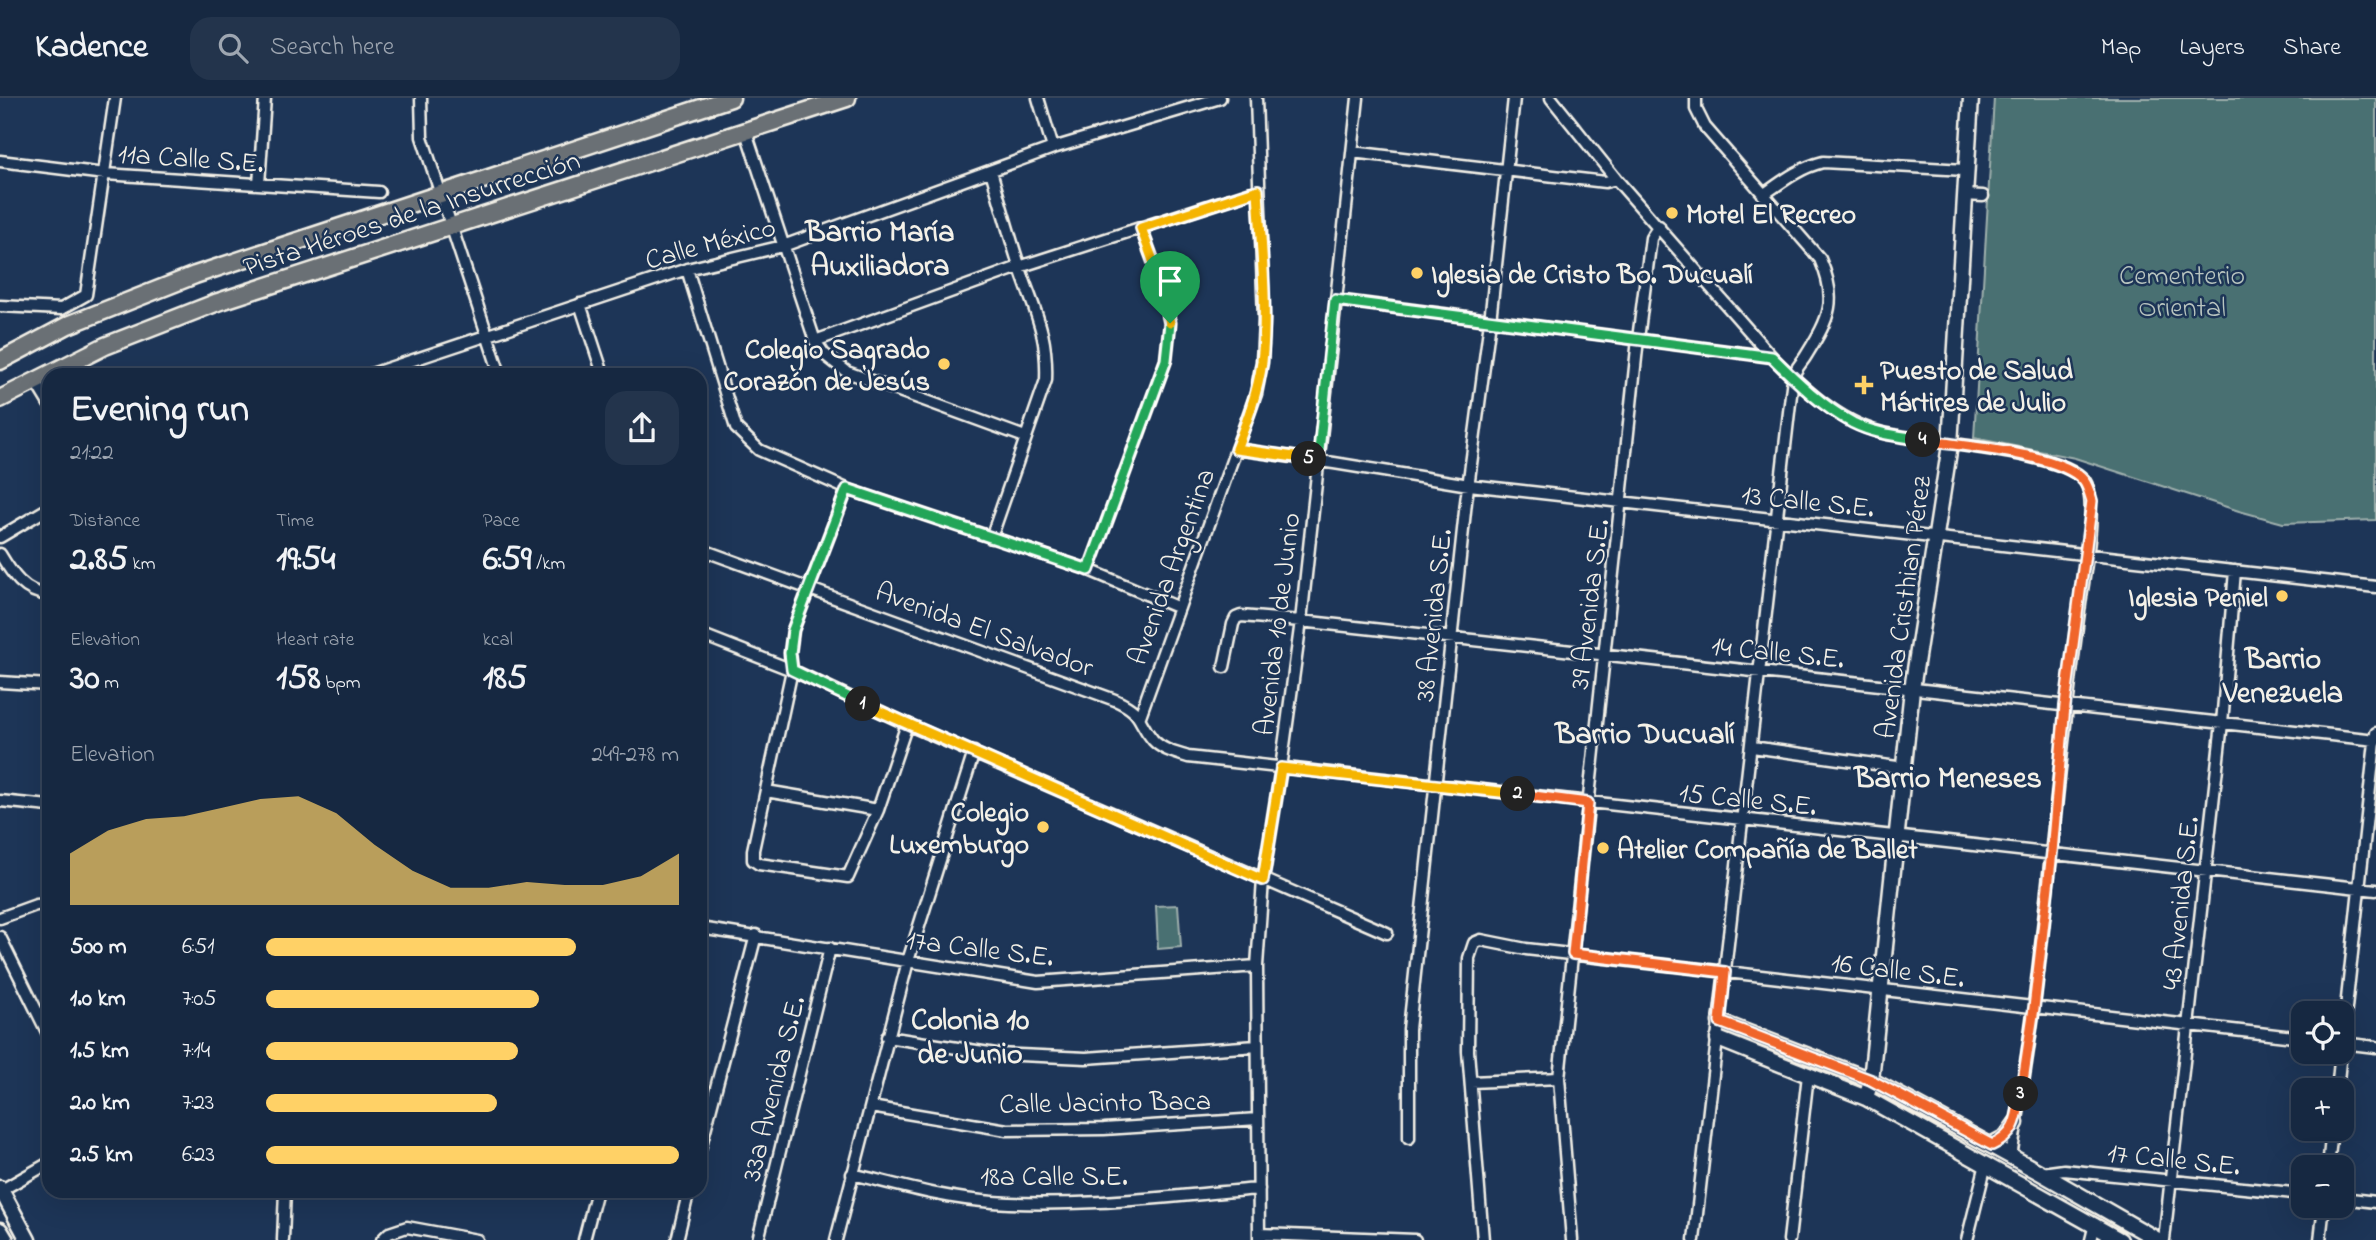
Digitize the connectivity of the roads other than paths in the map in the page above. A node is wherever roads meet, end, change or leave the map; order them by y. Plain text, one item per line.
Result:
1 (115, 98) edge
2 (265, 98) edge
3 (421, 98) edge
4 (731, 98) edge
5 (847, 98) edge
6 (1038, 98) edge
7 (1220, 98) edge
8 (1256, 98) edge
9 (1358, 98) edge
10 (1514, 98) edge
11 (1551, 98) edge
12 (1696, 98) edge
13 (1971, 98) edge
14 (746, 132) junction
15 (1053, 148) junction
16 (1352, 152) junction
17 (0, 161) edge
18 (1965, 170) junction
19 (991, 171) junction
20 (1506, 171) junction
21 (105, 174) junction
22 (1616, 179) junction
23 (259, 184) junction
24 (1258, 190) junction
25 (379, 192) dead end
26 (440, 195) junction
27 (1763, 195) junction
28 (1964, 195) junction
29 (1983, 196) dead end
30 (1658, 226) junction
31 (450, 228) junction
32 (1141, 228) junction
33 (783, 246) junction
34 (1019, 267) junction
35 (687, 269) junction
36 (1335, 300) junction
37 (580, 304) junction
38 (0, 306) edge
39 (1490, 321) junction
40 (488, 337) junction
41 (1638, 340) junction
42 (815, 341) junction
43 (1772, 357) junction
44 (0, 361) edge
45 (60, 368) edge
46 (390, 368) edge
47 (498, 368) edge
48 (601, 368) edge
49 (42, 377) edge
50 (1793, 377) junction
51 (34, 381) junction
52 (42, 393) edge
53 (0, 399) edge
54 (1025, 437) junction
55 (1950, 445) junction
56 (1236, 449) junction
57 (1318, 460) junction
58 (1469, 485) junction
59 (847, 489) junction
60 (1622, 502) junction
61 (42, 512) edge
62 (1776, 520) junction
63 (0, 537) edge
64 (1935, 537) junction
65 (991, 538) junction
66 (707, 552) edge
67 (0, 554) edge
68 (2087, 554) junction
69 (1089, 570) junction
70 (2235, 571) junction
71 (2376, 587) edge
72 (809, 589) junction
73 (42, 594) edge
74 (1179, 608) junction
75 (1301, 621) junction
76 (707, 637) edge
77 (1452, 637) junction
78 (1605, 654) junction
79 (1224, 667) dead end
80 (792, 670) junction
81 (1760, 672) junction
82 (0, 682) edge
83 (42, 685) edge
84 (1912, 689) junction
85 (2065, 706) junction
86 (1140, 716) junction
87 (2222, 723) junction
88 (907, 724) junction
89 (2376, 733) edge
90 (2376, 740) edge
91 (1752, 747) junction
92 (974, 752) junction
93 (1281, 768) junction
94 (1904, 768) junction
95 (1437, 783) junction
96 (766, 791) junction
97 (0, 801) edge
98 (1588, 803) junction
99 (42, 805) edge
100 (878, 810) junction
101 (1744, 820) junction
102 (1896, 838) junction
103 (2052, 852) junction
104 (2206, 871) junction
105 (1263, 880) junction
106 (2359, 888) junction
107 (2376, 890) edge
108 (42, 905) edge
109 (0, 918) edge
110 (707, 929) edge
111 (1388, 933) dead end
112 (756, 935) junction
113 (0, 937) edge
114 (830, 948) junction
115 (1573, 954) junction
116 (908, 961) junction
117 (1257, 966) junction
118 (1725, 972) junction
119 (1879, 989) junction
120 (2347, 1001) edge
121 (2034, 1008) junction
122 (42, 1021) edge
123 (1720, 1022) junction
124 (2189, 1026) junction
125 (887, 1037) junction
126 (2291, 1037) edge
127 (1718, 1040) junction
128 (1874, 1045) junction
129 (2354, 1045) edge
130 (1257, 1046) junction
131 (2376, 1047) edge
132 (1840, 1069) junction
133 (1808, 1075) junction
134 (1559, 1078) junction
135 (1871, 1080) junction
136 (1471, 1082) junction
137 (1866, 1098) junction
138 (871, 1107) junction
139 (1258, 1119) junction
140 (707, 1122) edge
141 (2016, 1124) junction
142 (1409, 1138) dead end
143 (1992, 1145) junction
144 (2011, 1157) junction
145 (1986, 1164) junction
146 (42, 1167) edge
147 (2041, 1173) junction
148 (852, 1174) junction
149 (2172, 1180) junction
150 (1259, 1189) junction
151 (0, 1190) edge
152 (2291, 1193) edge
153 (285, 1198) edge
154 (595, 1198) edge
155 (688, 1198) edge
156 (2354, 1199) edge
157 (2376, 1202) edge
158 (2323, 1218) edge
159 (2095, 1224) junction
160 (0, 1230) edge
161 (386, 1236) edge
162 (1259, 1237) edge
163 (6, 1240) edge
164 (29, 1240) edge
165 (283, 1240) edge
166 (478, 1240) edge
167 (584, 1240) edge
168 (677, 1240) edge
169 (758, 1240) edge
170 (836, 1240) edge
171 (1415, 1240) edge
172 (1483, 1240) edge
173 (1572, 1240) edge
174 (1694, 1240) edge
175 (1789, 1240) edge
176 (1967, 1240) edge
177 (2091, 1240) edge
178 (2119, 1240) edge
179 (2158, 1240) edge
180 (2164, 1240) edge
181 (2320, 1240) edge

1 - 21 street
2 - 23 street
3 - 26 street
4 - 26 main road, Pista Héroes de la Insurrección
5 - 14 main road, Pista Héroes de la Insurrección
6 - 15 street
7 - 15 street, Calle México
8 - 24 street, Avenida Argentina
9 - 16 street, Avenida 10 de Junio
10 - 20 street, 38 Avenida S.E.
11 - 22 street
12 - 27 street
13 - 18 street, Avenida Cristhian Pérez
14 - 31 main road, Pista Héroes de la Insurrección
14 - 33 street
15 - 19 street, Calle México
16 - 20 street
16 - 36 street, Avenida 10 de Junio
17 - 21 street, 11a Calle S.E.
18 - 27 street
18 - 28 street, Avenida Cristhian Pérez
19 - 33 street, Calle México
19 - 34 street
20 - 22 street
20 - 39 street, 38 Avenida S.E.
21 - 23 street, 11a Calle S.E.
21 - 38 street
22 - 30 street
23 - 25 street, 11a Calle S.E.
24 - 32 street
24 - 56 street, Avenida Argentina
26 - 31 street
26 - 44 main road, Pista Héroes de la Insurrección
27 - 50 street
28 - 29 street
28 - 55 street, Avenida Cristhian Pérez
30 - 41 street, 39 Avenida S.E.
30 - 43 street
31 - 40 street
31 - 45 main road, Pista Héroes de la Insurrección
32 - 34 street
32 - 69 street
33 - 35 street, Calle México
33 - 42 street
34 - 42 street
34 - 54 street
35 - 37 street, Calle México
35 - 59 street
36 - 39 street
36 - 57 street, Avenida 10 de Junio
37 - 40 street, Calle México
37 - 48 street
39 - 41 street
39 - 58 street, 38 Avenida S.E.
40 - 46 street, Calle México
40 - 47 street
41 - 43 street
41 - 60 street, 39 Avenida S.E.
42 - 54 street
43 - 50 street
49 - 51 main road, Pista Héroes de la Insurrección
50 - 55 street
50 - 62 street
51 - 52 street
51 - 53 main road, Pista Héroes de la Insurrección
54 - 65 street
55 - 64 street, Avenida Cristhian Pérez
55 - 68 street
56 - 57 street, 13 Calle S.E.
56 - 74 street, Avenida Argentina
57 - 58 street, 13 Calle S.E.
57 - 75 street, Avenida 10 de Junio
58 - 60 street, 13 Calle S.E.
58 - 77 street, 38 Avenida S.E.
59 - 65 street
59 - 72 street
60 - 62 street, 13 Calle S.E.
60 - 78 street, 39 Avenida S.E.
61 - 63 street
62 - 64 street, 13 Calle S.E.
62 - 81 street
64 - 68 street, 13 Calle S.E.
64 - 84 street, Avenida Cristhian Pérez
65 - 69 street
66 - 72 street, Avenida El Salvador
67 - 73 street
68 - 70 street, 13 Calle S.E.
68 - 85 street
69 - 74 street
70 - 71 street, 13 Calle S.E.
70 - 87 street, 43 Avenida S.E.
72 - 80 street
72 - 86 street, Avenida El Salvador
74 - 86 street, Avenida Argentina
75 - 77 street, 14 Calle S.E.
75 - 79 street, 14 Calle S.E.
75 - 93 street, Avenida 10 de Junio
76 - 80 street
77 - 78 street, 14 Calle S.E.
77 - 95 street, 38 Avenida S.E.
78 - 81 street, 14 Calle S.E.
78 - 98 street, 39 Avenida S.E.
80 - 88 street
80 - 96 street
81 - 84 street, 14 Calle S.E.
81 - 91 street
82 - 83 street
84 - 85 street, 14 Calle S.E.
84 - 94 street, Avenida Cristhian Pérez
85 - 87 street, 14 Calle S.E.
85 - 103 street
86 - 93 street, Avenida El Salvador
87 - 90 street, 14 Calle S.E.
87 - 104 street, 43 Avenida S.E.
88 - 92 street
88 - 100 street
89 - 90 street
90 - 106 street
91 - 94 street
91 - 101 street
92 - 105 street
92 - 116 street
93 - 95 street, 15 Calle S.E.
93 - 105 street, Avenida 10 de Junio
94 - 102 street, Avenida Cristhian Pérez
95 - 98 street, 15 Calle S.E.
95 - 142 street, 38 Avenida S.E.
96 - 100 street
96 - 100 street
97 - 99 street
98 - 101 street, 15 Calle S.E.
98 - 115 street, 39 Avenida S.E.
101 - 102 street, 15 Calle S.E.
101 - 118 street
102 - 103 street, 15 Calle S.E.
102 - 119 street, Avenida Cristhian Pérez
103 - 104 street, 15 Calle S.E.
103 - 121 street
104 - 106 street, 15 Calle S.E.
104 - 124 street, 43 Avenida S.E.
105 - 111 street
105 - 117 street, Avenida 10 de Junio
106 - 107 street, 15 Calle S.E.
106 - 120 street
108 - 109 street
110 - 112 street, 17a Calle S.E.
112 - 114 street, 17a Calle S.E.
112 - 140 street
113 - 122 street
114 - 116 street, 17a Calle S.E.
114 - 169 street, 33a Avenida S.E.
115 - 118 street, 16 Calle S.E.
115 - 134 street, 39 Avenida S.E.
115 - 136 street, 16 Calle S.E.
116 - 117 street, 17a Calle S.E.
116 - 125 street
117 - 130 street, Avenida 10 de Junio
118 - 119 street, 16 Calle S.E.
118 - 123 street
119 - 121 street, 16 Calle S.E.
119 - 128 street, Avenida Cristhian Pérez
121 - 124 street, 16 Calle S.E.
121 - 141 street
123 - 127 street
123 - 132 street
124 - 126 street, 16 Calle S.E.
124 - 149 street, 43 Avenida S.E.
125 - 130 street
125 - 138 street
127 - 133 street
127 - 174 street
128 - 132 street
128 - 135 street, Avenida Cristhian Pérez
129 - 131 street
130 - 139 street, Avenida 10 de Junio
132 - 135 street
133 - 137 street
133 - 175 street
134 - 136 street
134 - 173 street, 39 Avenida S.E.
135 - 137 street, Avenida Cristhian Pérez
135 - 143 street
136 - 172 street
137 - 145 street
138 - 139 street, Calle Jacinto Baca
138 - 148 street
139 - 150 street, Avenida 10 de Junio
141 - 143 street
141 - 144 street
143 - 144 street
144 - 147 street
145 - 159 street
145 - 176 street
146 - 151 street
147 - 149 street, 17 Calle S.E.
147 - 179 street
148 - 150 street, 18a Calle S.E.
148 - 170 street
149 - 152 street, 17 Calle S.E.
149 - 180 street, 43 Avenida S.E.
150 - 162 street, Avenida 10 de Junio
151 - 164 street
153 - 165 street
154 - 167 street
155 - 168 street
156 - 157 street
158 - 181 street
159 - 177 street
159 - 178 street
160 - 163 street
161 - 166 street
162 - 171 street

